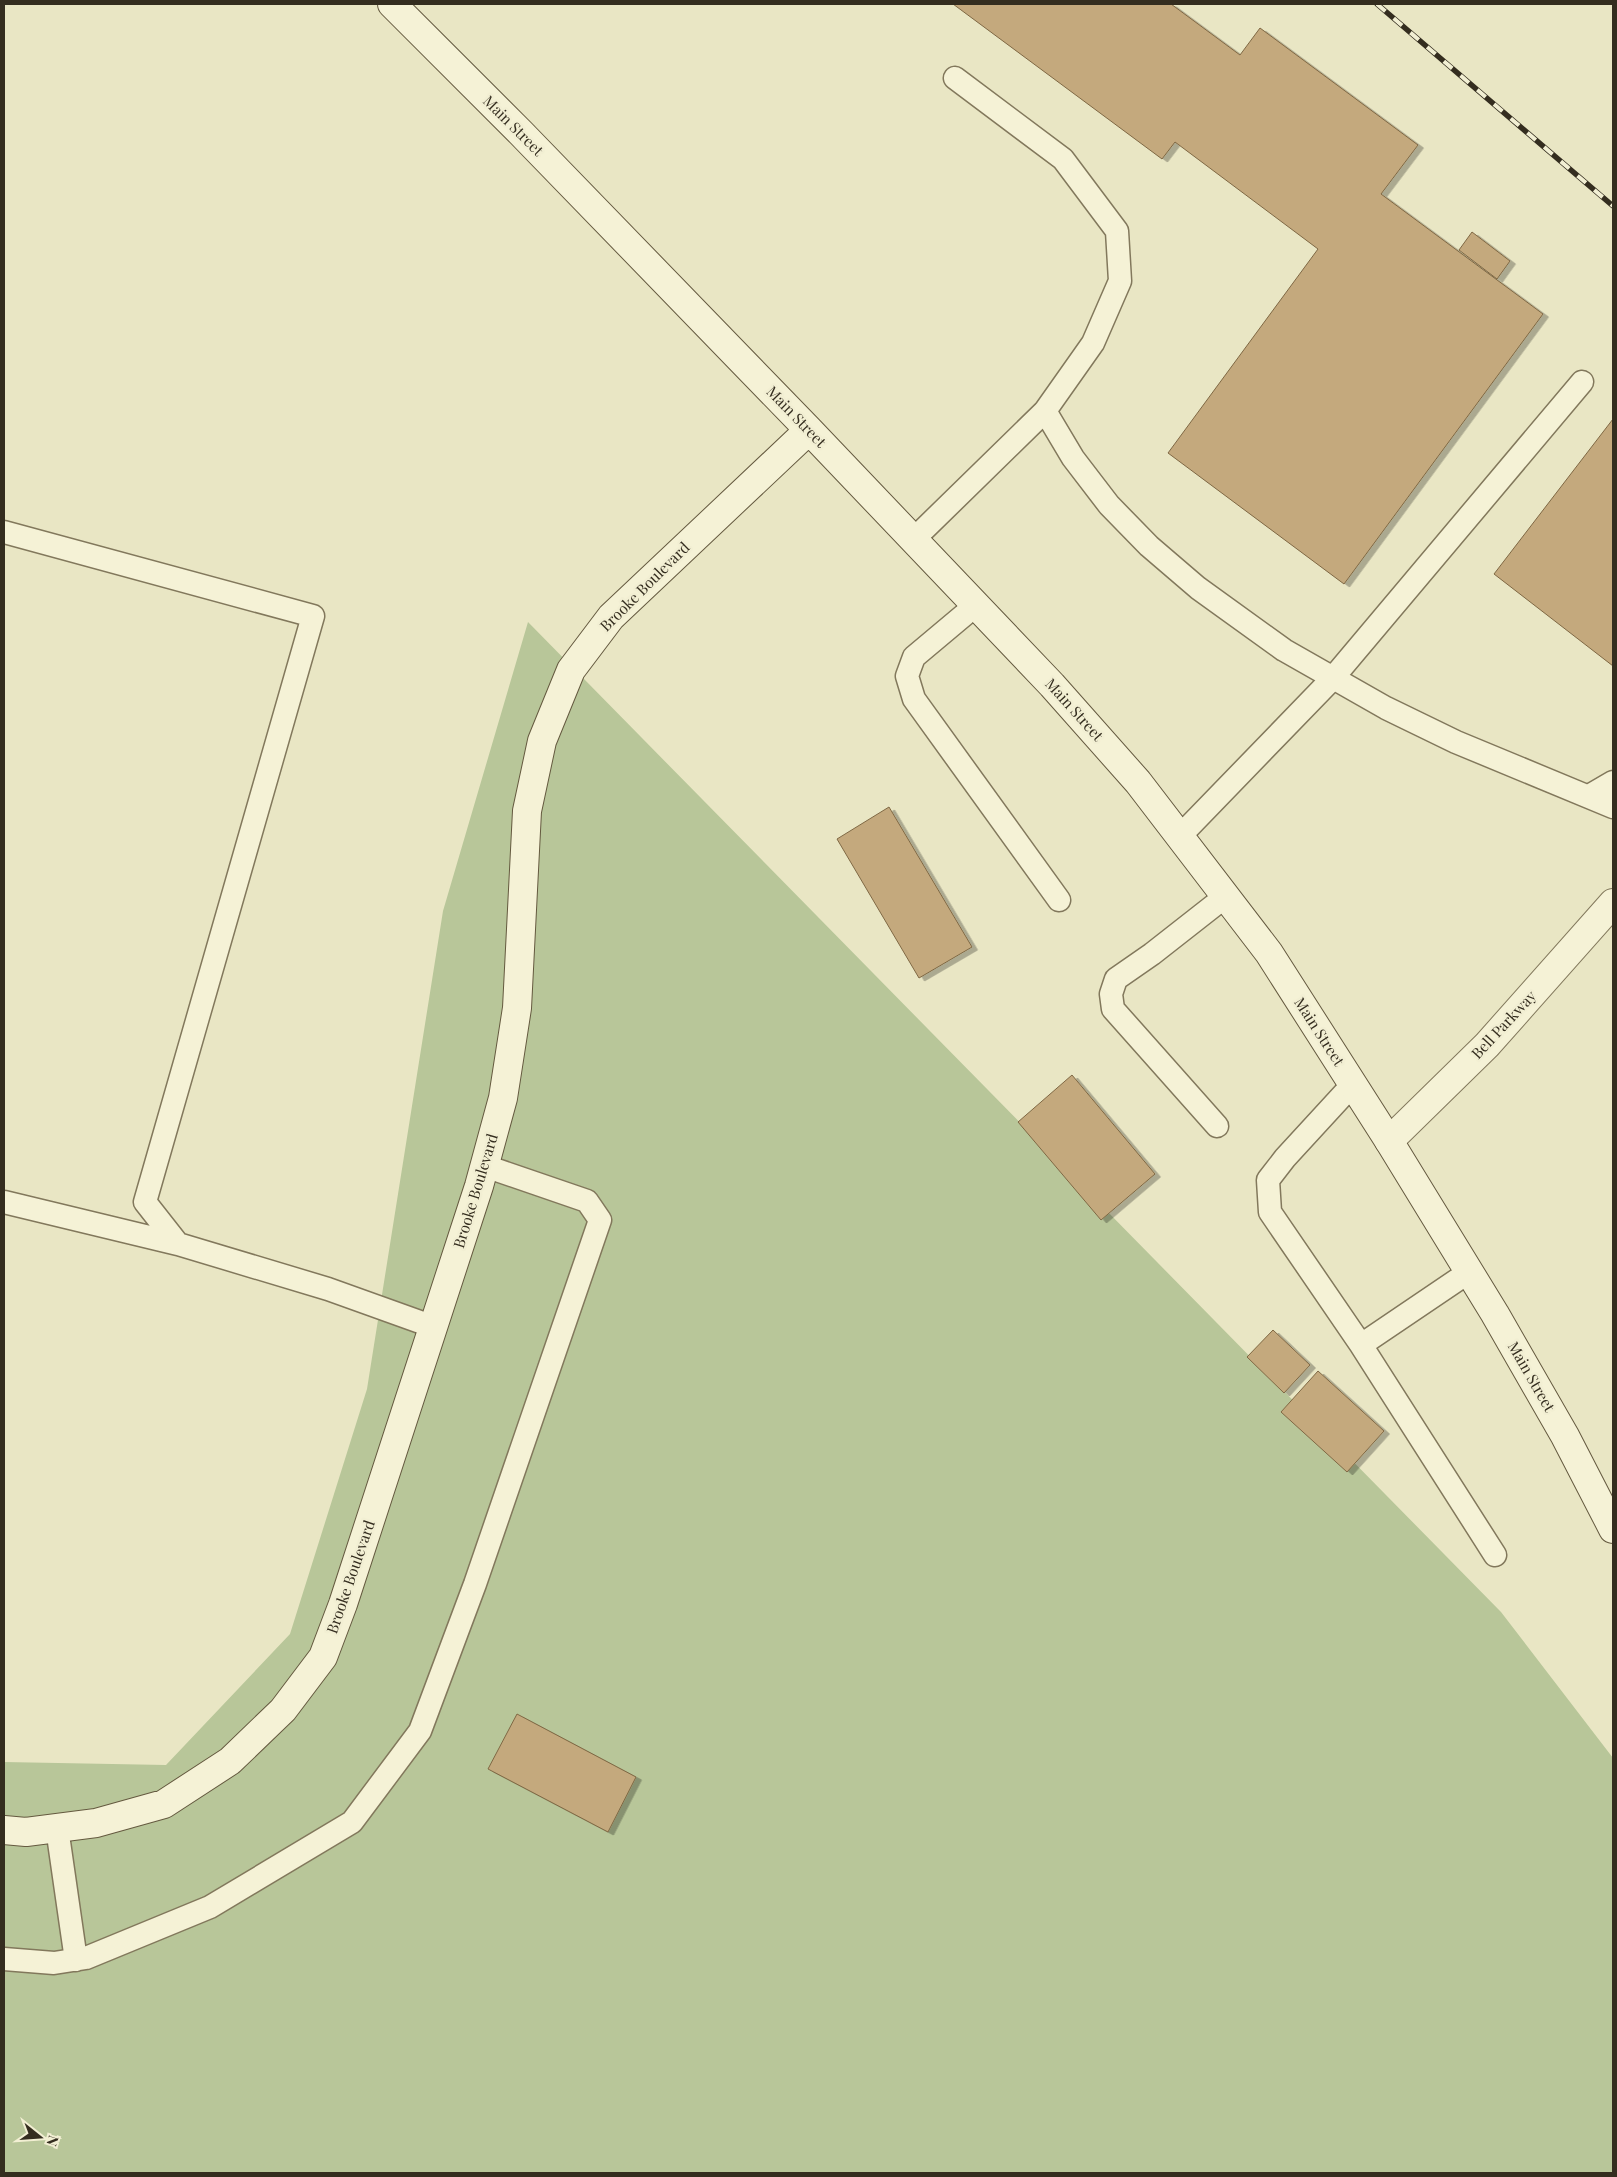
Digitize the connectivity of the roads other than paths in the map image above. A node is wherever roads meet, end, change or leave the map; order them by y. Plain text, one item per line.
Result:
1 (392, 4) edge
2 (955, 78) dead end
3 (1582, 382) dead end
4 (1045, 411) junction
5 (809, 430) junction
6 (4, 532) edge
7 (914, 540) junction
8 (976, 605) junction
9 (1332, 679) junction
10 (1613, 782) edge
11 (1589, 796) junction
12 (1613, 807) edge
13 (1180, 836) junction
14 (1226, 896) junction
15 (1059, 900) dead end
16 (1613, 903) edge
17 (1352, 1084) junction
18 (1217, 1126) dead end
19 (1389, 1141) junction
20 (485, 1166) junction
21 (4, 1202) edge
22 (178, 1244) junction
23 (1470, 1272) junction
24 (434, 1327) junction
25 (1361, 1345) junction
26 (1613, 1529) edge
27 (1495, 1554) dead end
28 (57, 1828) junction
29 (4, 1830) edge
30 (4, 1958) edge
31 (76, 1960) junction

1 - 5 street, Main Street
2 - 4 lane
3 - 9 lane
4 - 7 lane
4 - 9 lane
5 - 7 street, Main Street
5 - 20 street, Brooke Boulevard
6 - 22 lane
7 - 8 street, Main Street
8 - 13 street, Main Street
8 - 15 lane
9 - 11 lane
9 - 13 lane
10 - 11 lane
11 - 12 lane
13 - 14 street, Main Street
14 - 17 street, Main Street
14 - 18 lane
16 - 19 street, Bell Parkway
17 - 19 street, Main Street
17 - 25 lane
19 - 23 street, Main Street
20 - 24 street, Brooke Boulevard
20 - 31 lane
21 - 22 lane
22 - 24 lane
23 - 25 lane
23 - 26 street, Main Street
24 - 28 street, Brooke Boulevard
25 - 27 lane
28 - 29 street, Brooke Boulevard
28 - 31 lane
30 - 31 lane

